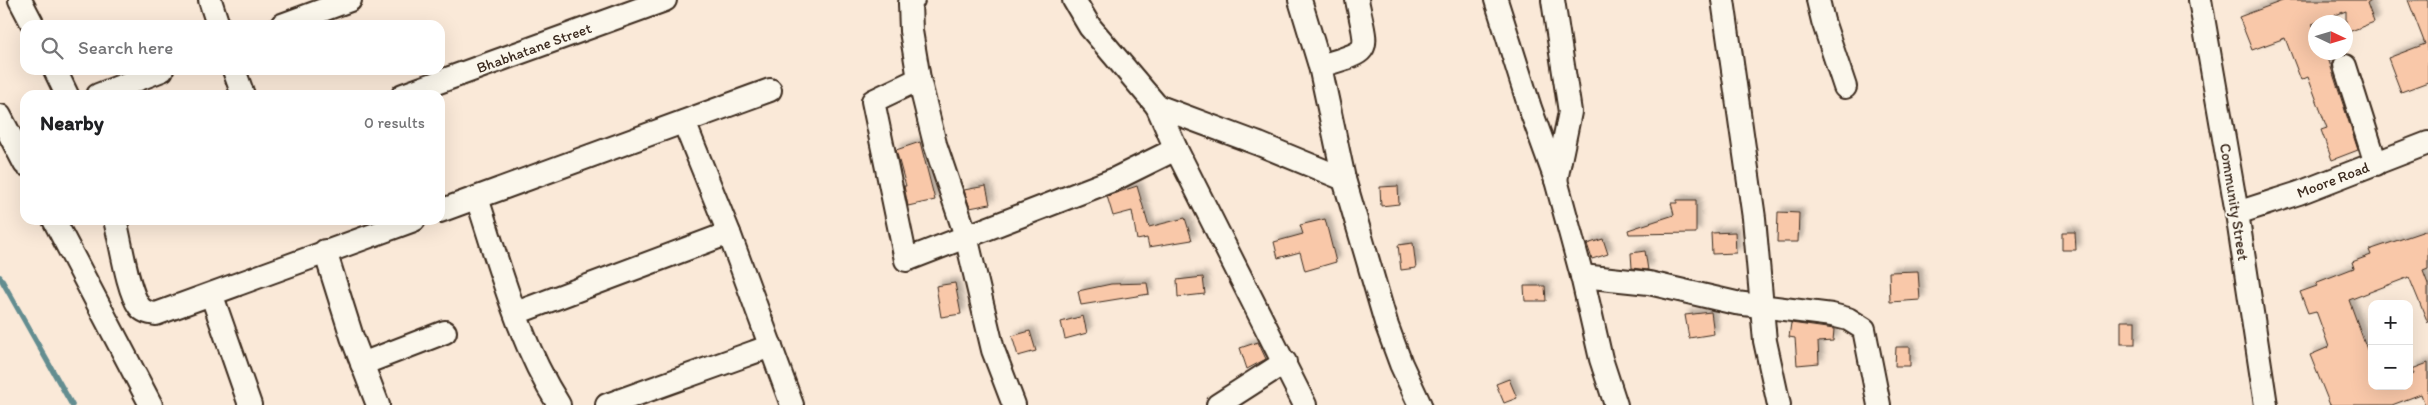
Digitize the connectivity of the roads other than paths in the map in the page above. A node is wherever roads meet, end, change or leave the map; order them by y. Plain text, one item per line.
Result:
1 (20, 0) edge
2 (210, 0) edge
3 (350, 0) edge
4 (665, 0) edge
5 (913, 0) edge
6 (1074, 0) edge
7 (1300, 0) edge
8 (1357, 0) edge
9 (1496, 0) edge
10 (1553, 0) edge
11 (1723, 0) edge
12 (1818, 0) edge
13 (2200, 0) edge
14 (30, 20) edge
15 (216, 20) edge
16 (296, 20) edge
17 (1320, 66) junction
18 (2346, 66) dead end
19 (58, 75) edge
20 (149, 75) edge
21 (236, 75) edge
22 (919, 79) junction
23 (1845, 87) dead end
24 (65, 90) edge
25 (111, 90) edge
26 (241, 90) edge
27 (417, 90) edge
28 (770, 90) dead end
29 (1157, 106) junction
30 (0, 116) edge
31 (684, 122) junction
32 (2428, 143) edge
33 (1176, 149) junction
34 (20, 154) edge
35 (2376, 164) junction
36 (1344, 179) junction
37 (1556, 180) junction
38 (477, 198) junction
39 (445, 209) edge
40 (2237, 213) junction
41 (57, 225) edge
42 (116, 225) edge
43 (400, 225) edge
44 (729, 233) junction
45 (966, 236) junction
46 (325, 251) junction
47 (1582, 276) junction
48 (212, 296) junction
49 (1762, 306) junction
50 (516, 313) junction
51 (445, 332) dead end
52 (771, 346) junction
53 (1285, 362) junction
54 (362, 364) junction
55 (151, 405) edge
56 (250, 405) edge
57 (378, 405) edge
58 (559, 405) edge
59 (607, 405) edge
60 (792, 405) edge
61 (1014, 405) edge
62 (1218, 405) edge
63 (1305, 405) edge
64 (1420, 405) edge
65 (1616, 405) edge
66 (1779, 405) edge
67 (1879, 405) edge
68 (2266, 405) edge

1 - 14 street
2 - 15 street
3 - 16 street
4 - 27 street, Bhabhatane Street
5 - 22 street
6 - 29 street
7 - 17 street
8 - 17 street
9 - 37 street
10 - 37 street
11 - 49 street
12 - 23 street
13 - 40 street, Community Street
17 - 36 street
18 - 35 street
19 - 24 street
20 - 25 street
21 - 26 street
22 - 45 street
22 - 45 street
28 - 31 street
29 - 33 street
29 - 36 street
30 - 34 street
31 - 38 street
31 - 44 street
32 - 35 street, Moore Road
33 - 45 street
33 - 53 street
35 - 40 street, Moore Road
36 - 64 street
37 - 47 street
38 - 39 street
38 - 50 street
40 - 68 street, Community Street
41 - 55 street
42 - 48 street
43 - 46 street
44 - 50 street
44 - 52 street
45 - 61 street
46 - 48 street
46 - 54 street
47 - 49 street
47 - 65 street
48 - 56 street
49 - 66 street
49 - 67 street
50 - 58 street
51 - 54 street
52 - 59 street
52 - 60 street
53 - 62 street
53 - 63 street
54 - 57 street

